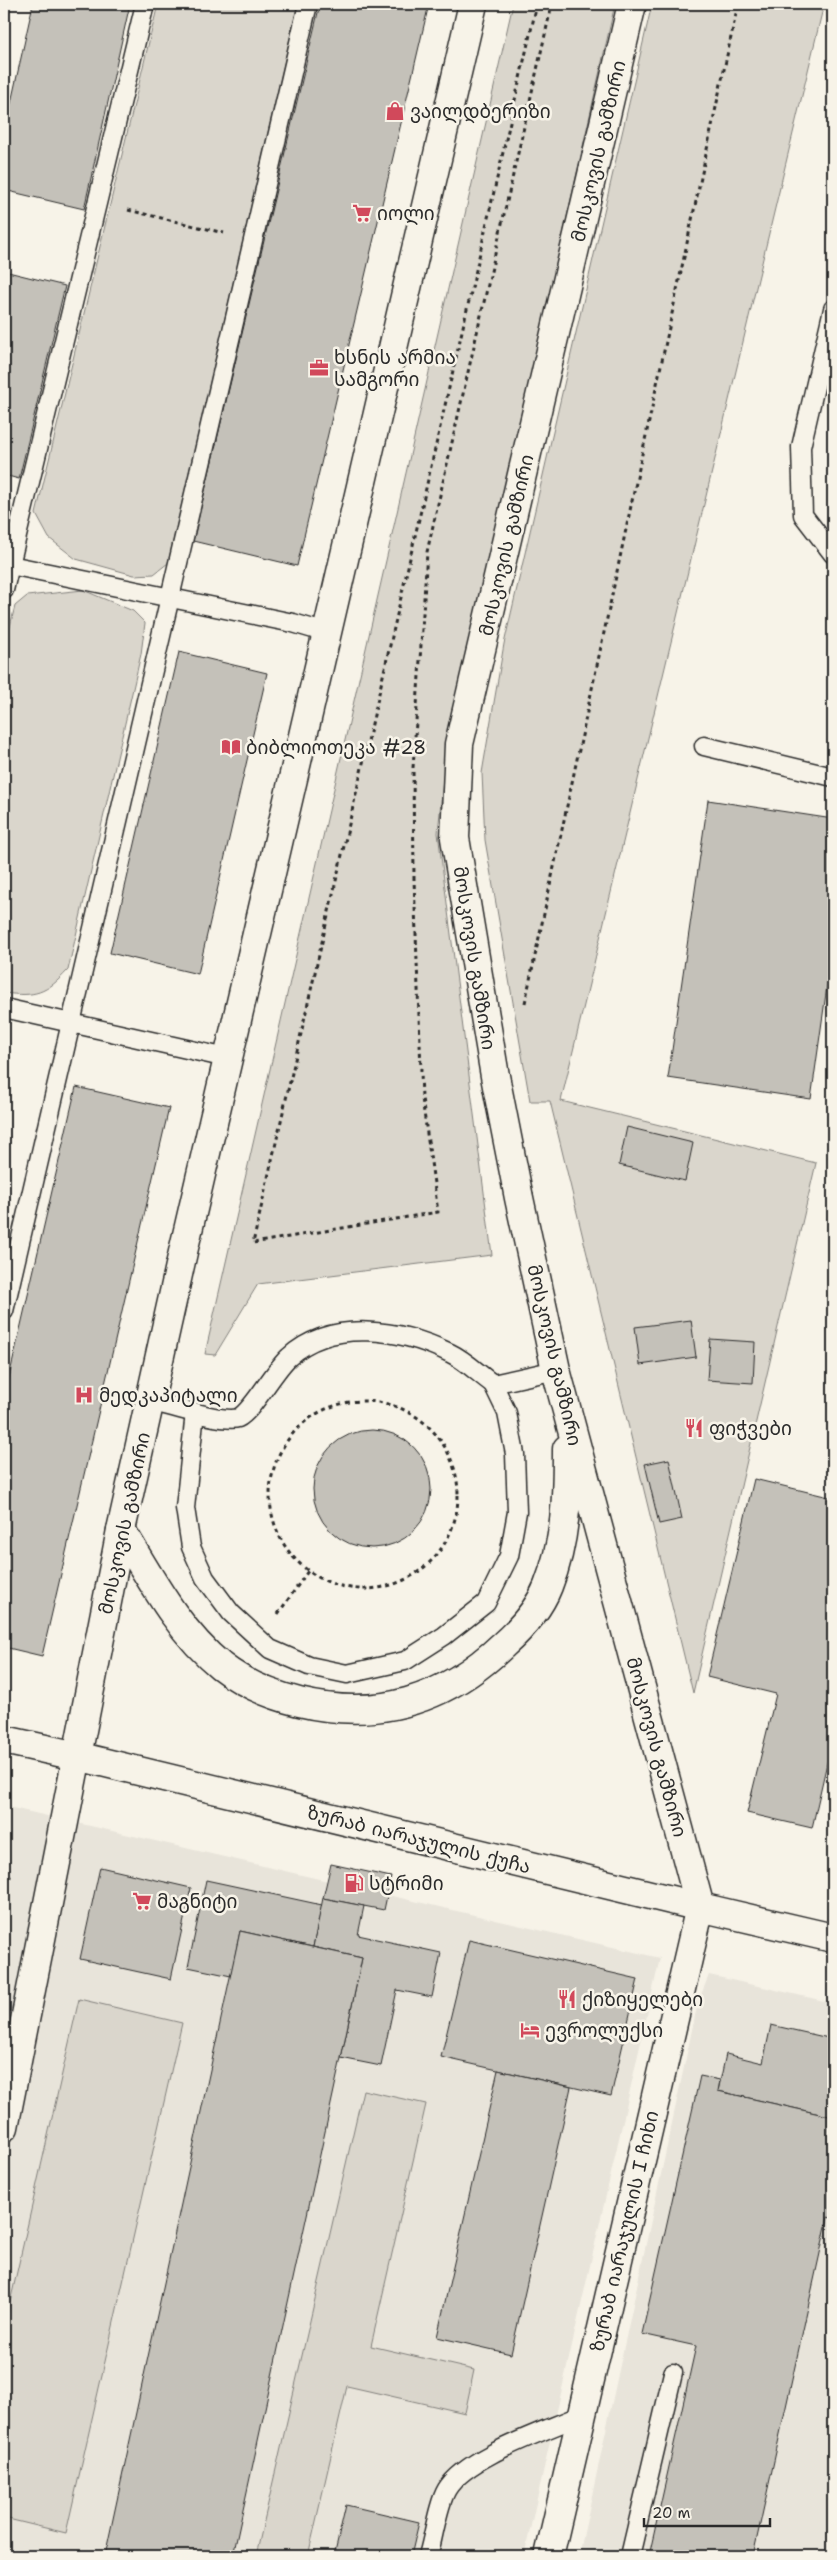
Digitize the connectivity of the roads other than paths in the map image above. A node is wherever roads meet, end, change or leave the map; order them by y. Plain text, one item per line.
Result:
1 (145, 4) edge
2 (308, 4) edge
3 (473, 4) edge
4 (632, 4) edge
5 (833, 309) edge
6 (833, 554) edge
7 (10, 565) junction
8 (4, 590) edge
9 (170, 598) junction
10 (327, 633) junction
11 (704, 746) dead end
12 (833, 777) edge
13 (4, 1008) edge
14 (71, 1024) junction
15 (227, 1058) junction
16 (4, 1311) edge
17 (556, 1370) junction
18 (493, 1384) junction
19 (149, 1401) junction
20 (195, 1412) junction
21 (567, 1412) junction
22 (121, 1530) junction
23 (4, 1740) edge
24 (77, 1756) junction
25 (700, 1907) junction
26 (833, 1938) edge
27 (4, 2127) edge
28 (672, 2373) dead end
29 (581, 2415) junction
30 (429, 2552) dead end
31 (549, 2556) edge
32 (630, 2556) edge

1 - 7 lane
2 - 9 lane
3 - 10 main road, მოსკოვის გამზირი
4 - 17 main road, მოსკოვის გამზირი
5 - 6 lane
7 - 8 lane
7 - 9 lane
9 - 10 lane
9 - 14 lane
10 - 15 main road, მოსკოვის გამზირი
11 - 12 lane
13 - 14 lane
14 - 15 lane
14 - 16 lane
15 - 19 main road, მოსკოვის გამზირი
17 - 18 lane
17 - 21 main road, მოსკოვის გამზირი
18 - 20 lane
18 - 20 lane
19 - 20 lane
19 - 22 main road, მოსკოვის გამზირი
21 - 22 main road
21 - 25 main road, მოსკოვის გამზირი
22 - 24 main road, მოსკოვის გამზირი
23 - 24 main road, ზურაბ იარაჯულის ქუჩა
24 - 25 main road, ზურაბ იარაჯულის ქუჩა
24 - 27 main road, მოსკოვის გამზირი
25 - 26 main road, ზურაბ იარაჯულის ქუჩა
25 - 29 main road, ზურაბ იარაჯულის I ჩიხი
28 - 32 lane
29 - 30 lane
29 - 31 main road, ზურაბ იარაჯულის I ჩიხი

